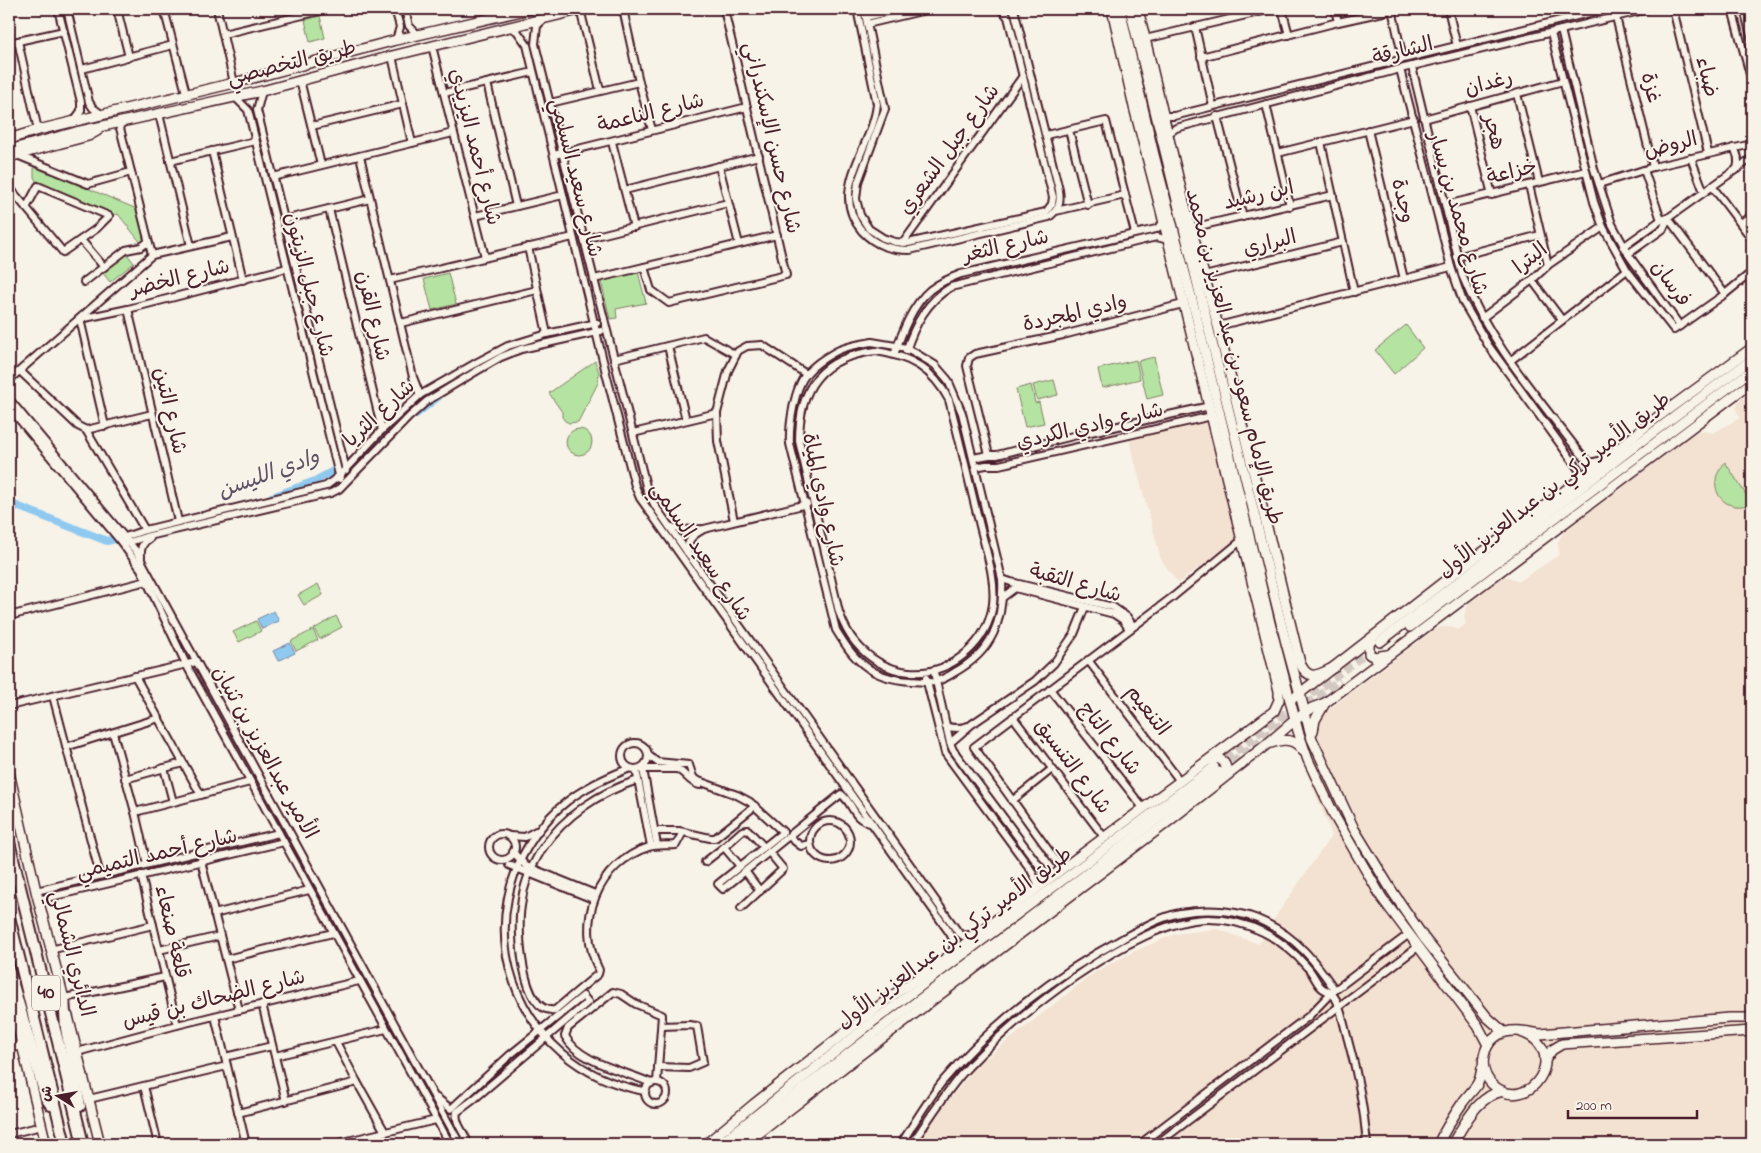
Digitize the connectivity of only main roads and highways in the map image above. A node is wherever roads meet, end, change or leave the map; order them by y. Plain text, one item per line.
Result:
1 (530, 9) edge
2 (581, 9) edge
3 (1112, 9) edge
4 (1120, 9) edge
5 (1130, 9) edge
6 (1138, 9) edge
7 (509, 12) edge
8 (104, 126) junction
9 (10, 137) edge
10 (9, 150) edge
11 (1154, 155) junction
12 (1165, 155) junction
13 (13, 156) edge
14 (1184, 202) junction
15 (1161, 211) junction
16 (1204, 276) junction
17 (1752, 348) edge
18 (1752, 359) edge
19 (1216, 363) junction
20 (1752, 370) edge
21 (1752, 378) edge
22 (1752, 382) edge
23 (1720, 393) junction
24 (1674, 405) junction
25 (1635, 446) junction
26 (1247, 555) junction
27 (1288, 611) junction
28 (1271, 627) junction
29 (1377, 633) junction
30 (1385, 648) junction
31 (1289, 653) junction
32 (1335, 667) junction
33 (1299, 694) junction
34 (1290, 701) junction
35 (1325, 703) junction
36 (1274, 711) junction
37 (1306, 713) junction
38 (1295, 720) junction
39 (1312, 739) junction
40 (1266, 745) junction
41 (1308, 760) junction
42 (1215, 771) junction
43 (9, 772) edge
44 (1329, 778) junction
45 (1320, 784) junction
46 (9, 842) edge
47 (9, 917) edge
48 (964, 954) junction
49 (961, 968) junction
50 (9, 971) edge
51 (9, 991) edge
52 (64, 998) junction
53 (1752, 1018) edge
54 (855, 1026) junction
55 (1752, 1031) edge
56 (1504, 1032) junction
57 (1521, 1032) junction
58 (876, 1043) junction
59 (1488, 1045) junction
60 (1545, 1060) junction
61 (1483, 1065) junction
62 (1503, 1091) junction
63 (58, 1117) junction
64 (82, 1140) edge
65 (46, 1144) edge
66 (65, 1144) edge
67 (100, 1144) edge
68 (706, 1144) edge
69 (720, 1144) edge
70 (732, 1144) edge
71 (745, 1144) edge
72 (1438, 1144) edge
73 (1452, 1144) edge

1 - 7 main road, طريق التخصصي
2 - 8 main road, طريق التخصصي
3 - 15 main road
4 - 11 main road, طريق الإمام سعود بن عبد العزيز بن محمد
5 - 12 main road, طريق الإمام سعود بن عبد العزيز بن محمد
6 - 14 main road
7 - 9 main road, طريق التخصصي
8 - 10 main road, طريق التخصصي
8 - 13 main road
11 - 15 main road
11 - 28 main road, طريق الإمام سعود بن عبد العزيز بن محمد
12 - 14 main road
12 - 19 main road, طريق الإمام سعود بن عبد العزيز بن محمد
14 - 16 main road
15 - 26 main road
16 - 19 main road
16 - 27 main road
17 - 24 main road
18 - 25 main road, طريق الأمير تركي بن عبدالعزيز الأول
19 - 31 main road, طريق الإمام سعود بن عبد العزيز بن محمد
20 - 23 main road, طريق الأمير تركي بن عبدالعزيز الأول
21 - 23 main road
22 - 30 main road
23 - 30 main road, طريق الأمير تركي بن عبدالعزيز الأول
24 - 25 main road
24 - 29 main road
25 - 30 main road, طريق الأمير تركي بن عبدالعزيز الأول
26 - 28 main road
26 - 36 main road
27 - 31 main road
27 - 32 main road
28 - 34 main road, طريق الإمام سعود بن عبد العزيز بن محمد
29 - 30 main road
29 - 32 main road
30 - 35 main road
31 - 33 main road, طريق الإمام سعود بن عبد العزيز بن محمد
32 - 33 main road
33 - 34 main road
33 - 37 main road, طريق الإمام سعود بن عبد العزيز بن محمد
34 - 36 main road
34 - 38 main road, طريق الإمام سعود بن عبد العزيز بن محمد
35 - 37 main road
35 - 39 main road
36 - 42 main road
37 - 38 main road
37 - 39 main road, طريق الإمام سعود بن عبد العزيز بن محمد
38 - 40 main road
38 - 41 main road, طريق الإمام سعود بن عبد العزيز بن محمد
39 - 44 main road, طريق الإمام سعود بن عبد العزيز بن محمد
40 - 41 main road
40 - 42 main road
41 - 45 main road
42 - 48 main road, طريق الأمير تركي بن عبدالعزيز الأول
42 - 49 main road, طريق الأمير تركي بن عبدالعزيز الأول
42 - 54 main road
42 - 58 main road
43 - 52 main road, الدائري الشمالي
44 - 45 main road
44 - 56 main road, طريق الإمام سعود بن عبد العزيز بن محمد
45 - 59 main road
46 - 64 highway, الدائري الشمالي / 40
47 - 63 highway, 40
48 - 54 main road
48 - 69 main road, طريق الأمير تركي بن عبدالعزيز الأول
49 - 58 main road
49 - 70 main road, طريق الأمير تركي بن عبدالعزيز الأول
50 - 63 highway
51 - 65 main road
52 - 64 highway
52 - 67 main road, الدائري الشمالي
53 - 57 main road
54 - 68 main road
55 - 60 main road
56 - 57 main road
56 - 59 main road
57 - 60 main road
58 - 71 main road
59 - 61 main road
60 - 62 main road
61 - 62 main road
61 - 72 main road
62 - 73 main road
63 - 66 highway, 40

